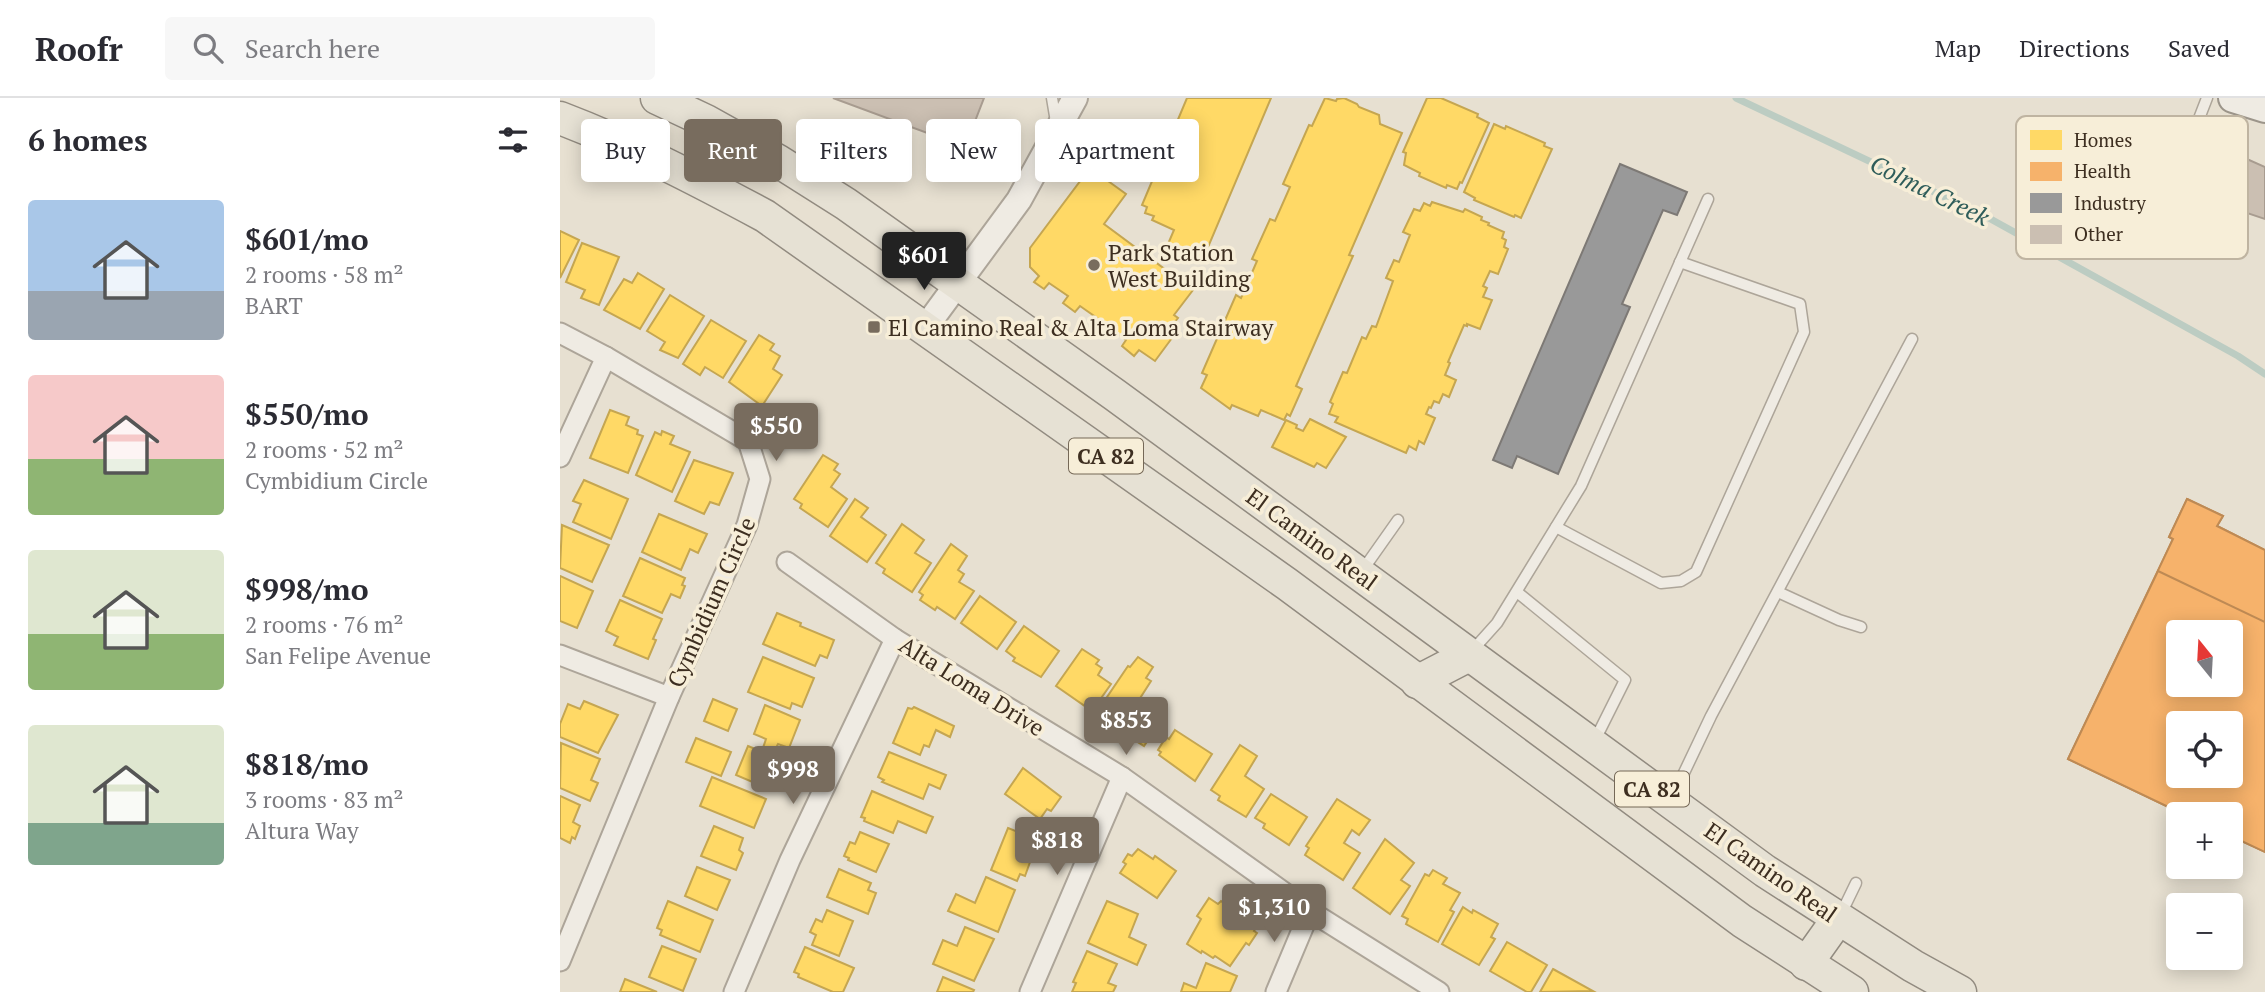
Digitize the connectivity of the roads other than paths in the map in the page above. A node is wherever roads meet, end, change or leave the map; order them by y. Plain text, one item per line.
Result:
1 (657, 98) edge
2 (1052, 98) edge
3 (1075, 98) edge
4 (2207, 98) edge
5 (2233, 98) edge
6 (2263, 104) edge
7 (2200, 116) edge
8 (560, 118) edge
9 (1056, 119) edge
10 (1064, 119) edge
11 (1035, 172) edge
12 (1708, 199) dead end
13 (1681, 261) junction
14 (959, 284) junction
15 (925, 328) junction
16 (560, 333) edge
17 (1912, 339) dead end
18 (606, 357) junction
19 (560, 457) edge
20 (1398, 520) dead end
21 (1556, 527) junction
22 (787, 562) dead end
23 (1359, 574) junction
24 (1517, 592) junction
25 (1777, 592) junction
26 (1861, 627) dead end
27 (895, 639) junction
28 (560, 655) edge
29 (1469, 655) junction
30 (1417, 682) junction
31 (669, 697) junction
32 (1593, 745) junction
33 (1122, 778) junction
34 (1670, 802) junction
35 (1856, 883) dead end
36 (1310, 911) junction
37 (1838, 919) junction
38 (560, 961) edge
39 (1806, 964) junction
40 (734, 992) edge
41 (1030, 992) edge
42 (1276, 992) edge
43 (1439, 992) edge
44 (1852, 992) edge
45 (1960, 992) edge

1 - 14 main road, El Camino Real / CA 82
2 - 9 lane
3 - 10 street
4 - 7 lane
5 - 6 main road
8 - 15 main road, CA 82
11 - 14 street
12 - 13 lane
13 - 21 lane
13 - 21 lane
14 - 15 street
14 - 23 main road, El Camino Real / CA 82
15 - 30 main road, CA 82
16 - 18 street, Cymbidium Circle
17 - 25 lane
18 - 19 street
18 - 31 street, Cymbidium Circle
20 - 23 lane
21 - 24 lane
22 - 27 street, Alta Loma Drive
23 - 29 main road, El Camino Real / CA 82
24 - 29 lane
24 - 32 lane
25 - 26 lane
25 - 34 lane
27 - 33 street, Alta Loma Drive
27 - 40 street
28 - 31 street
29 - 30 main road
29 - 32 main road, El Camino Real / CA 82
30 - 39 main road, CA 82
31 - 38 street, Cymbidium Circle
32 - 34 main road, El Camino Real / CA 82
33 - 36 street, Alta Loma Drive
33 - 41 street
34 - 37 main road, El Camino Real / CA 82
35 - 37 lane
36 - 42 street
36 - 43 street, Alta Loma Drive
37 - 39 main road
37 - 45 main road, El Camino Real / CA 82
39 - 44 main road, CA 82

